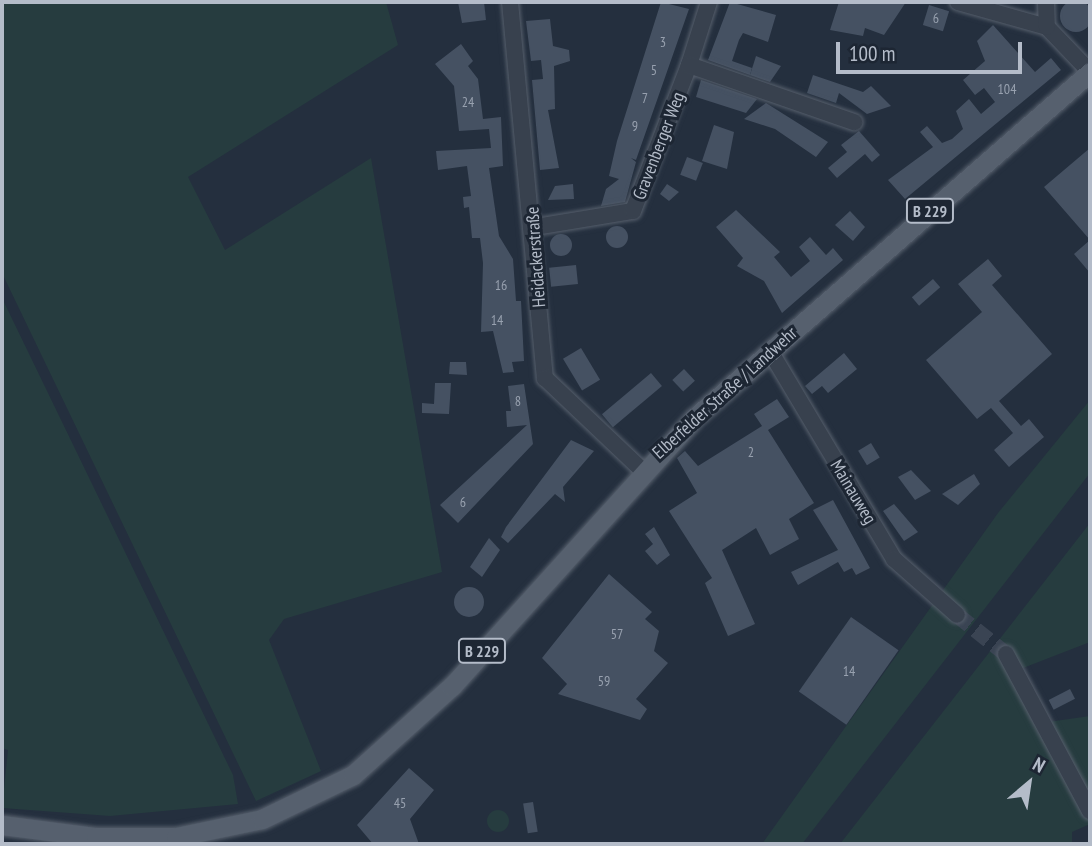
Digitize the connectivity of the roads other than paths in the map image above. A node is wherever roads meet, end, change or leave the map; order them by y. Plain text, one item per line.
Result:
1 (510, 2) edge
2 (709, 2) edge
3 (958, 2) edge
4 (1046, 2) edge
5 (1047, 27) junction
6 (689, 65) junction
7 (1090, 72) edge
8 (854, 122) dead end
9 (535, 226) junction
10 (770, 351) junction
11 (642, 470) junction
12 (957, 615) tunnel mouth
13 (1006, 654) tunnel mouth
14 (1090, 811) edge
15 (2, 825) edge

1 - 9 street, Heidackerstraße
2 - 6 street, Gravenberger Weg
3 - 5 street
4 - 5 street
5 - 7 street
6 - 8 street
6 - 9 street, Gravenberger Weg
7 - 10 main road, Elberfelder Straße / Landwehr / B 229
9 - 11 street, Heidackerstraße
10 - 11 main road, Elberfelder Straße / Landwehr / B 229
10 - 12 street, Mainauweg
11 - 15 main road, Elberfelder Straße / Landwehr / B 229
13 - 14 street

